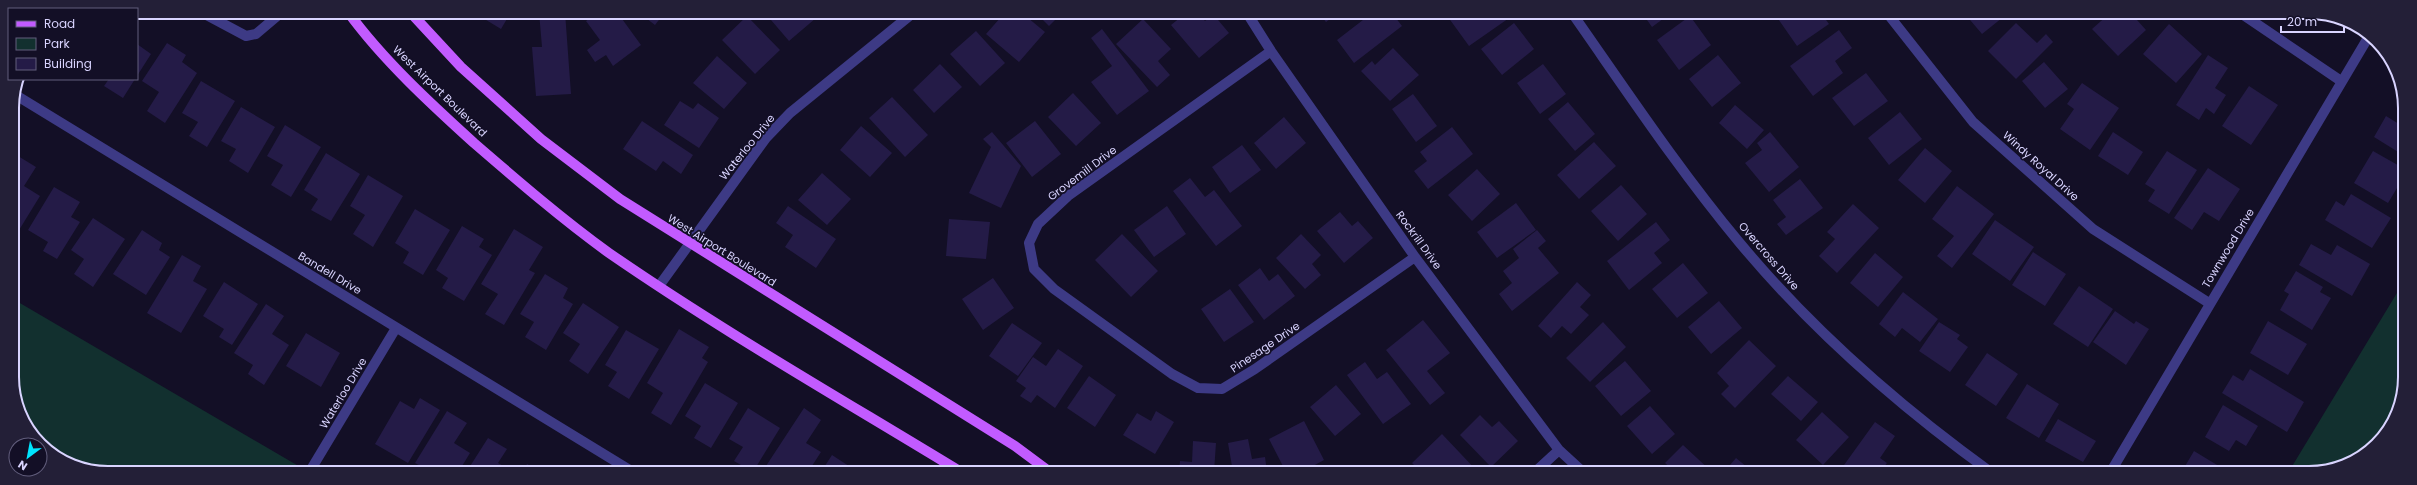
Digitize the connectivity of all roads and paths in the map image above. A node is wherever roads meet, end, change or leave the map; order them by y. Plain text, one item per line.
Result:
1 (214, 19) edge
2 (274, 19) edge
3 (353, 19) edge
4 (416, 19) edge
5 (906, 19) edge
6 (1251, 19) edge
7 (1576, 19) edge
8 (1891, 19) edge
9 (2249, 19) edge
10 (2366, 40) edge
11 (1271, 51) junction
12 (2341, 82) junction
13 (20, 98) edge
14 (689, 244) junction
15 (1415, 257) junction
16 (659, 286) junction
17 (2209, 303) junction
18 (396, 328) junction
19 (1122, 338) joint
20 (1559, 450) junction
21 (313, 466) edge
22 (623, 466) edge
23 (950, 466) edge
24 (1042, 466) edge
25 (1542, 466) edge
26 (1576, 466) edge
27 (1982, 466) edge
28 (2114, 466) edge

1 - 2 street
3 - 16 main road, West Airport Boulevard
4 - 14 main road, West Airport Boulevard
5 - 14 street, Waterloo Drive
6 - 11 street, Rockrill Drive
7 - 27 street, Overcross Drive
8 - 17 street, Windy Royal Drive
9 - 12 street
10 - 12 street, Townwood Drive
11 - 15 street, Rockrill Drive
11 - 19 street, Grovemill Drive
12 - 17 street, Townwood Drive
13 - 18 street, Bandell Drive
14 - 16 street, Waterloo Drive
14 - 24 main road, West Airport Boulevard
15 - 19 street, Pinesage Drive
15 - 20 street, Rockrill Drive
16 - 23 main road, West Airport Boulevard
17 - 28 street, Townwood Drive
18 - 21 street, Waterloo Drive
18 - 22 street, Bandell Drive
20 - 25 street
20 - 26 street, Rockrill Drive

